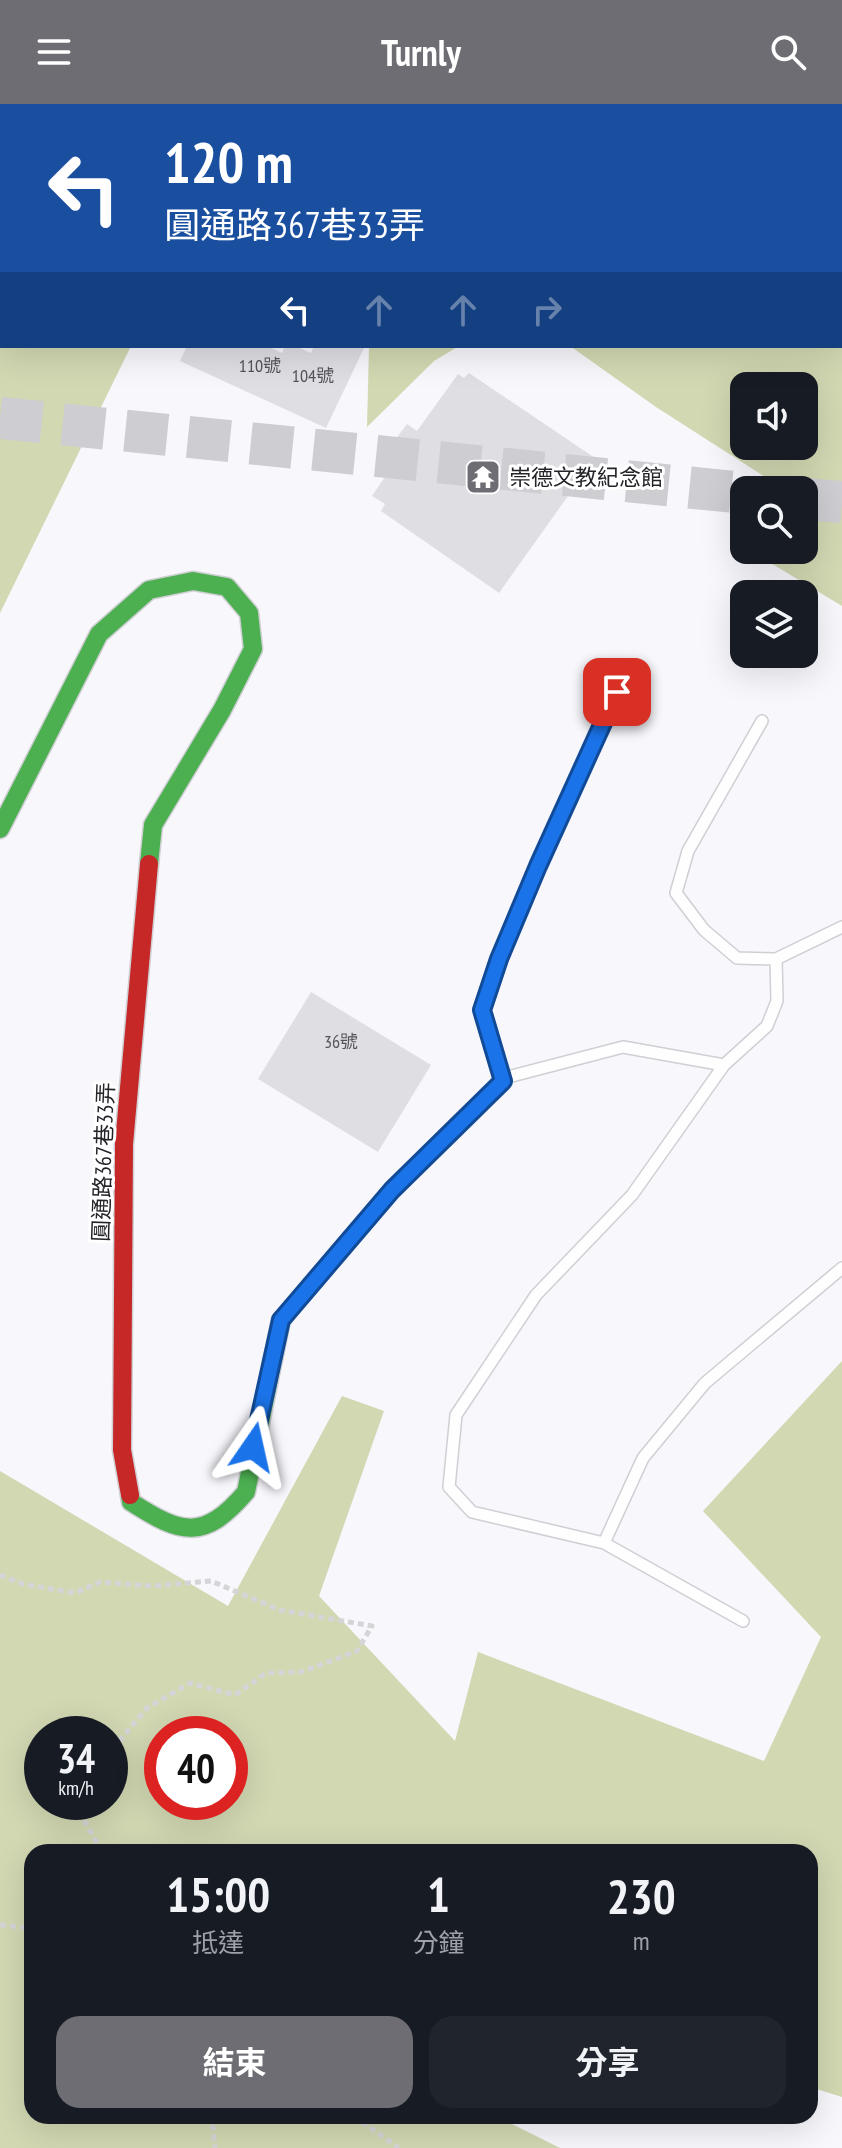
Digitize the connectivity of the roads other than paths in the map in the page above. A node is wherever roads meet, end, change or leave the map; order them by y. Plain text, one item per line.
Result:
1 (617, 692) dead end
2 (762, 721) dead end
3 (0, 829) edge
4 (842, 927) edge
5 (776, 959) junction
6 (724, 1065) junction
7 (503, 1081) junction
8 (842, 1268) edge
9 (281, 1320) joint
10 (604, 1543) junction
11 (743, 1621) dead end

1 - 7 lane
2 - 5 lane
3 - 9 street, 圓通路367巷33弄
4 - 5 lane
5 - 6 lane
6 - 7 lane, 圓通路367巷33弄
6 - 10 lane
7 - 9 lane, 圓通路367巷33弄
8 - 10 lane
10 - 11 lane

